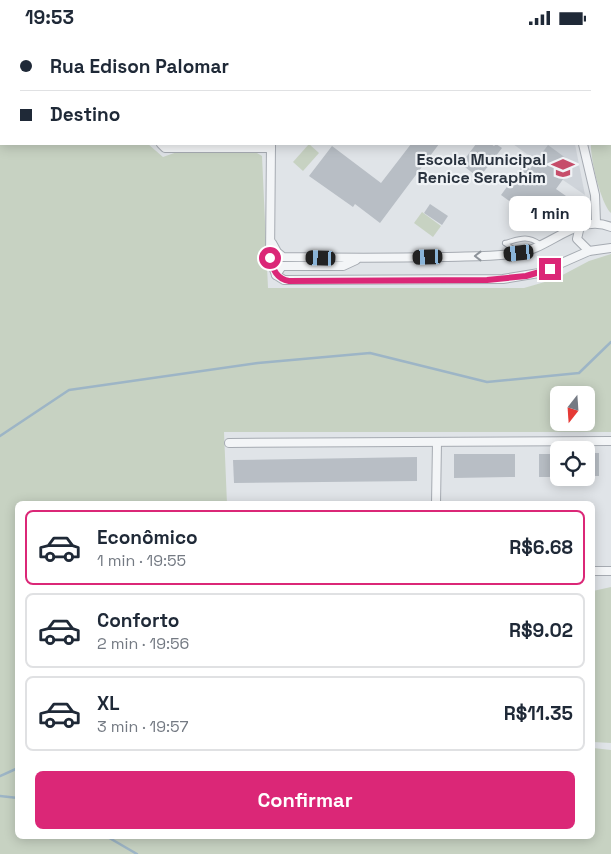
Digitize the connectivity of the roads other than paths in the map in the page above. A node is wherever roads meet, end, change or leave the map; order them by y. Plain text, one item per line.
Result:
1 (583, 145) edge
2 (163, 146) edge
3 (196, 146) edge
4 (234, 146) edge
5 (271, 146) edge
6 (596, 223) junction
7 (580, 226) junction
8 (611, 227) edge
9 (271, 242) junction
10 (543, 245) junction
11 (610, 247) edge
12 (589, 251) junction
13 (519, 253) junction
14 (359, 259) junction
15 (276, 275) junction
16 (437, 441) junction
17 (611, 441) edge
18 (228, 443) dead end
19 (436, 501) edge
20 (595, 571) edge
21 (611, 571) edge

1 - 6 street
2 - 3 street
3 - 4 street
4 - 5 street
5 - 9 street
6 - 7 street
6 - 8 street
7 - 10 street
7 - 12 street
9 - 14 street
9 - 15 street
10 - 13 street
10 - 13 lane
11 - 12 street
12 - 15 street
13 -> 14 street
14 - 15 street
16 - 17 street
16 - 18 street
16 - 19 street
20 - 21 street

